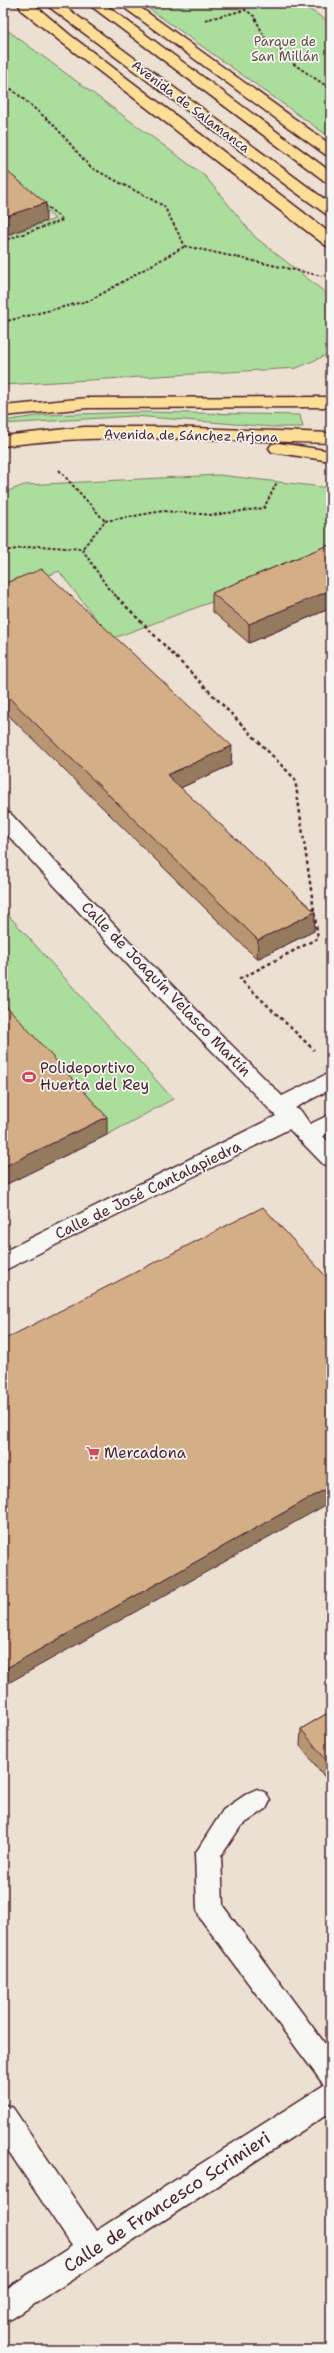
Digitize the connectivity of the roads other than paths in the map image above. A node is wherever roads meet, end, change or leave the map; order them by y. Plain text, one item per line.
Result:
1 (26, 3) edge
2 (50, 3) edge
3 (94, 3) edge
4 (125, 3) edge
5 (331, 152) edge
6 (331, 179) edge
7 (331, 211) edge
8 (331, 242) edge
9 (331, 402) edge
10 (3, 411) edge
11 (206, 435) junction
12 (331, 438) edge
13 (3, 441) edge
14 (331, 456) edge
15 (3, 818) edge
16 (331, 1080) edge
17 (287, 1112) junction
18 (331, 1122) edge
19 (309, 1134) junction
20 (331, 1158) edge
21 (3, 1262) edge
22 (257, 1801) dead end
23 (331, 2076) edge
24 (331, 2096) edge
25 (3, 2118) edge
26 (92, 2250) junction
27 (3, 2308) edge

1 - 8 main road
2 - 7 main road, Avenida de Salamanca
3 - 6 main road, Avenida de Salamanca
4 - 5 main road
9 - 10 main road
11 - 12 main road, Avenida de Sánchez Arjona
11 - 13 main road, Avenida de Sánchez Arjona
11 - 14 main road
15 - 17 street, Calle de Joaquín Velasco Martín
16 - 17 street, Calle de José Cantalapiedra
17 - 19 street, Calle de Joaquín Velasco Martín
17 - 21 street, Calle de José Cantalapiedra
18 - 19 street
19 - 20 street, Calle de Joaquín Velasco Martín
22 - 23 street
24 - 26 street, Calle de Francesco Scrimieri
25 - 26 street
26 - 27 street, Calle de Francesco Scrimieri

